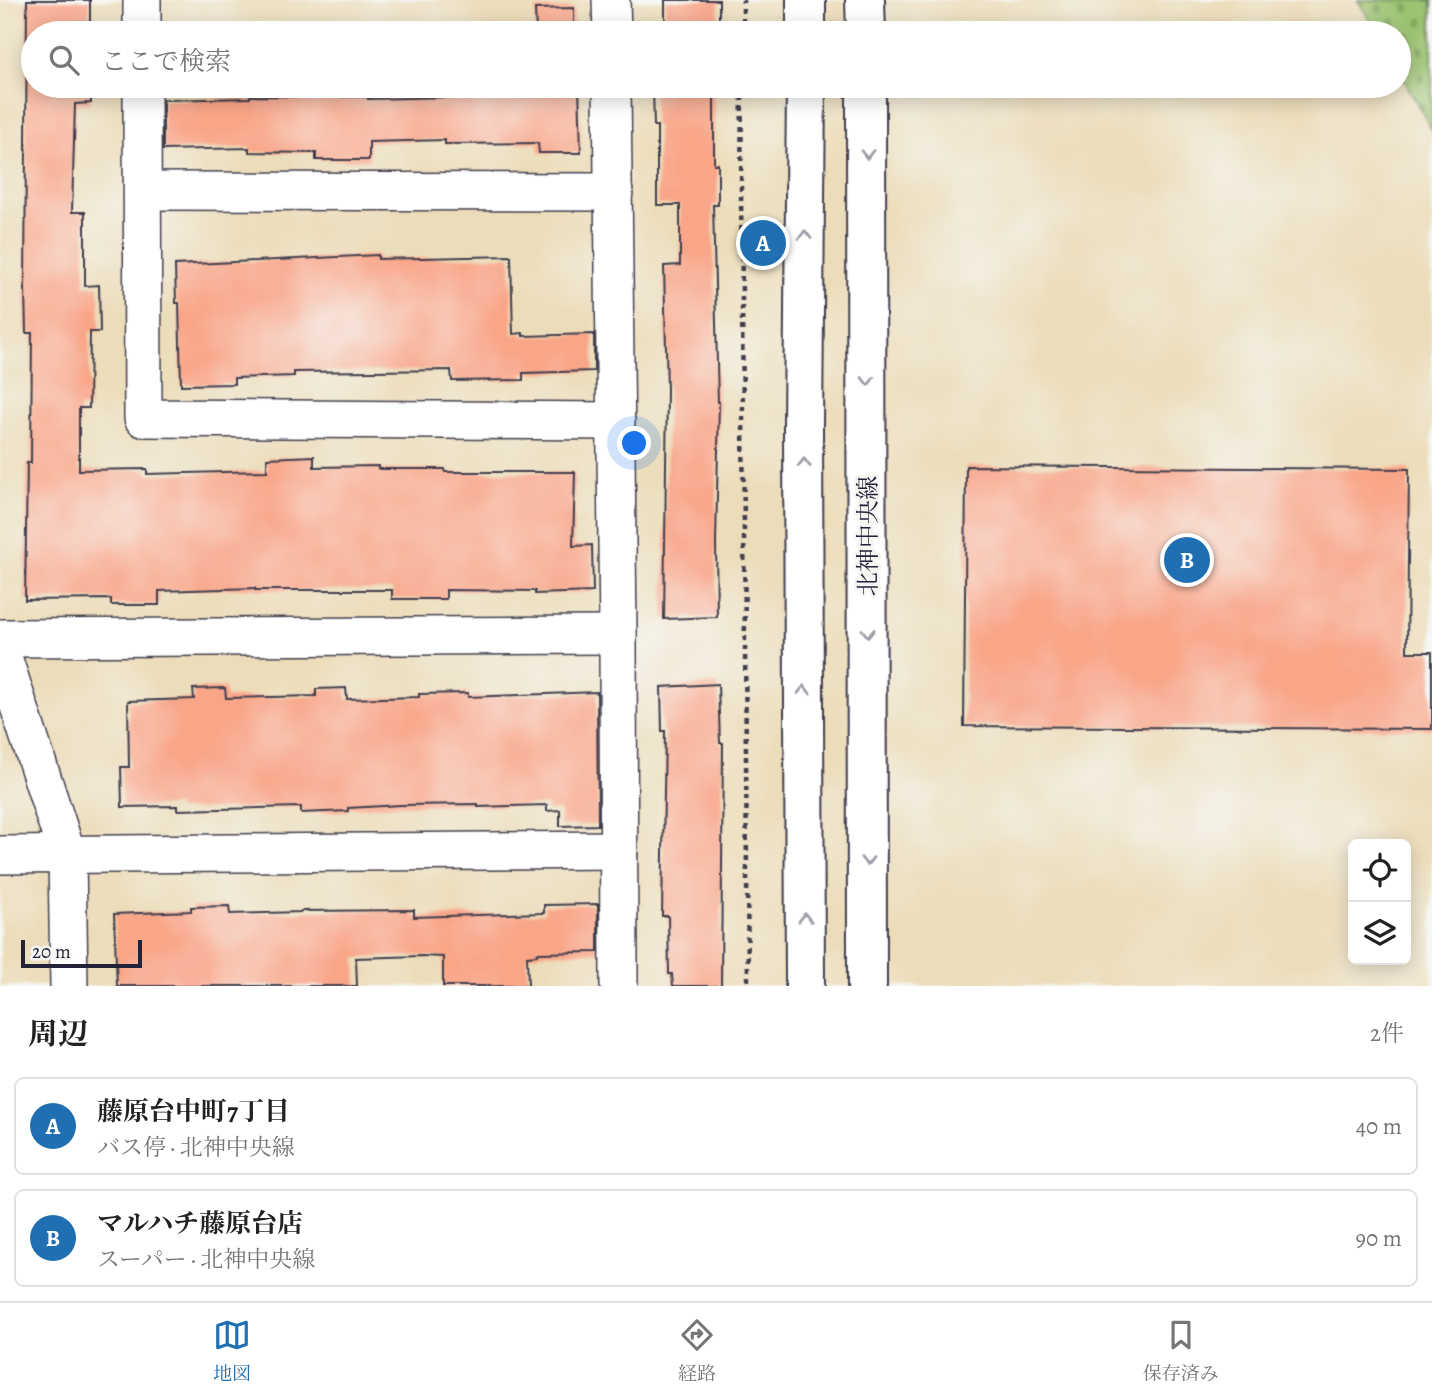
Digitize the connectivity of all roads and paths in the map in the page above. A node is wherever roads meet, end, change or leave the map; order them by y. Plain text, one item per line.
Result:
1 (142, 0) edge
2 (611, 0) edge
3 (743, 0) edge
4 (806, 0) edge
5 (865, 0) edge
6 (142, 21) edge
7 (612, 21) edge
8 (743, 21) edge
9 (806, 21) edge
10 (866, 21) edge
11 (142, 98) edge
12 (612, 98) edge
13 (742, 98) edge
14 (806, 98) edge
15 (866, 98) edge
16 (143, 191) junction
17 (614, 192) junction
18 (616, 421) junction
19 (618, 635) junction
20 (0, 638) edge
21 (0, 648) edge
22 (619, 850) junction
23 (67, 854) junction
24 (0, 855) edge
25 (69, 986) edge
26 (619, 986) edge
27 (748, 986) edge
28 (805, 986) edge
29 (867, 986) edge

1 - 6 street
2 - 7 street
3 - 8 path
4 - 9 street
5 - 10 street
11 - 16 street
12 - 17 street
13 - 27 path
28 -> 14 street
15 -> 29 street, 北神中央線
16 - 17 street
16 - 18 street
17 - 18 street
18 - 19 street
19 - 20 street
19 - 22 street
21 - 23 street
22 - 23 street
22 - 26 street
23 - 24 street
23 - 25 street

